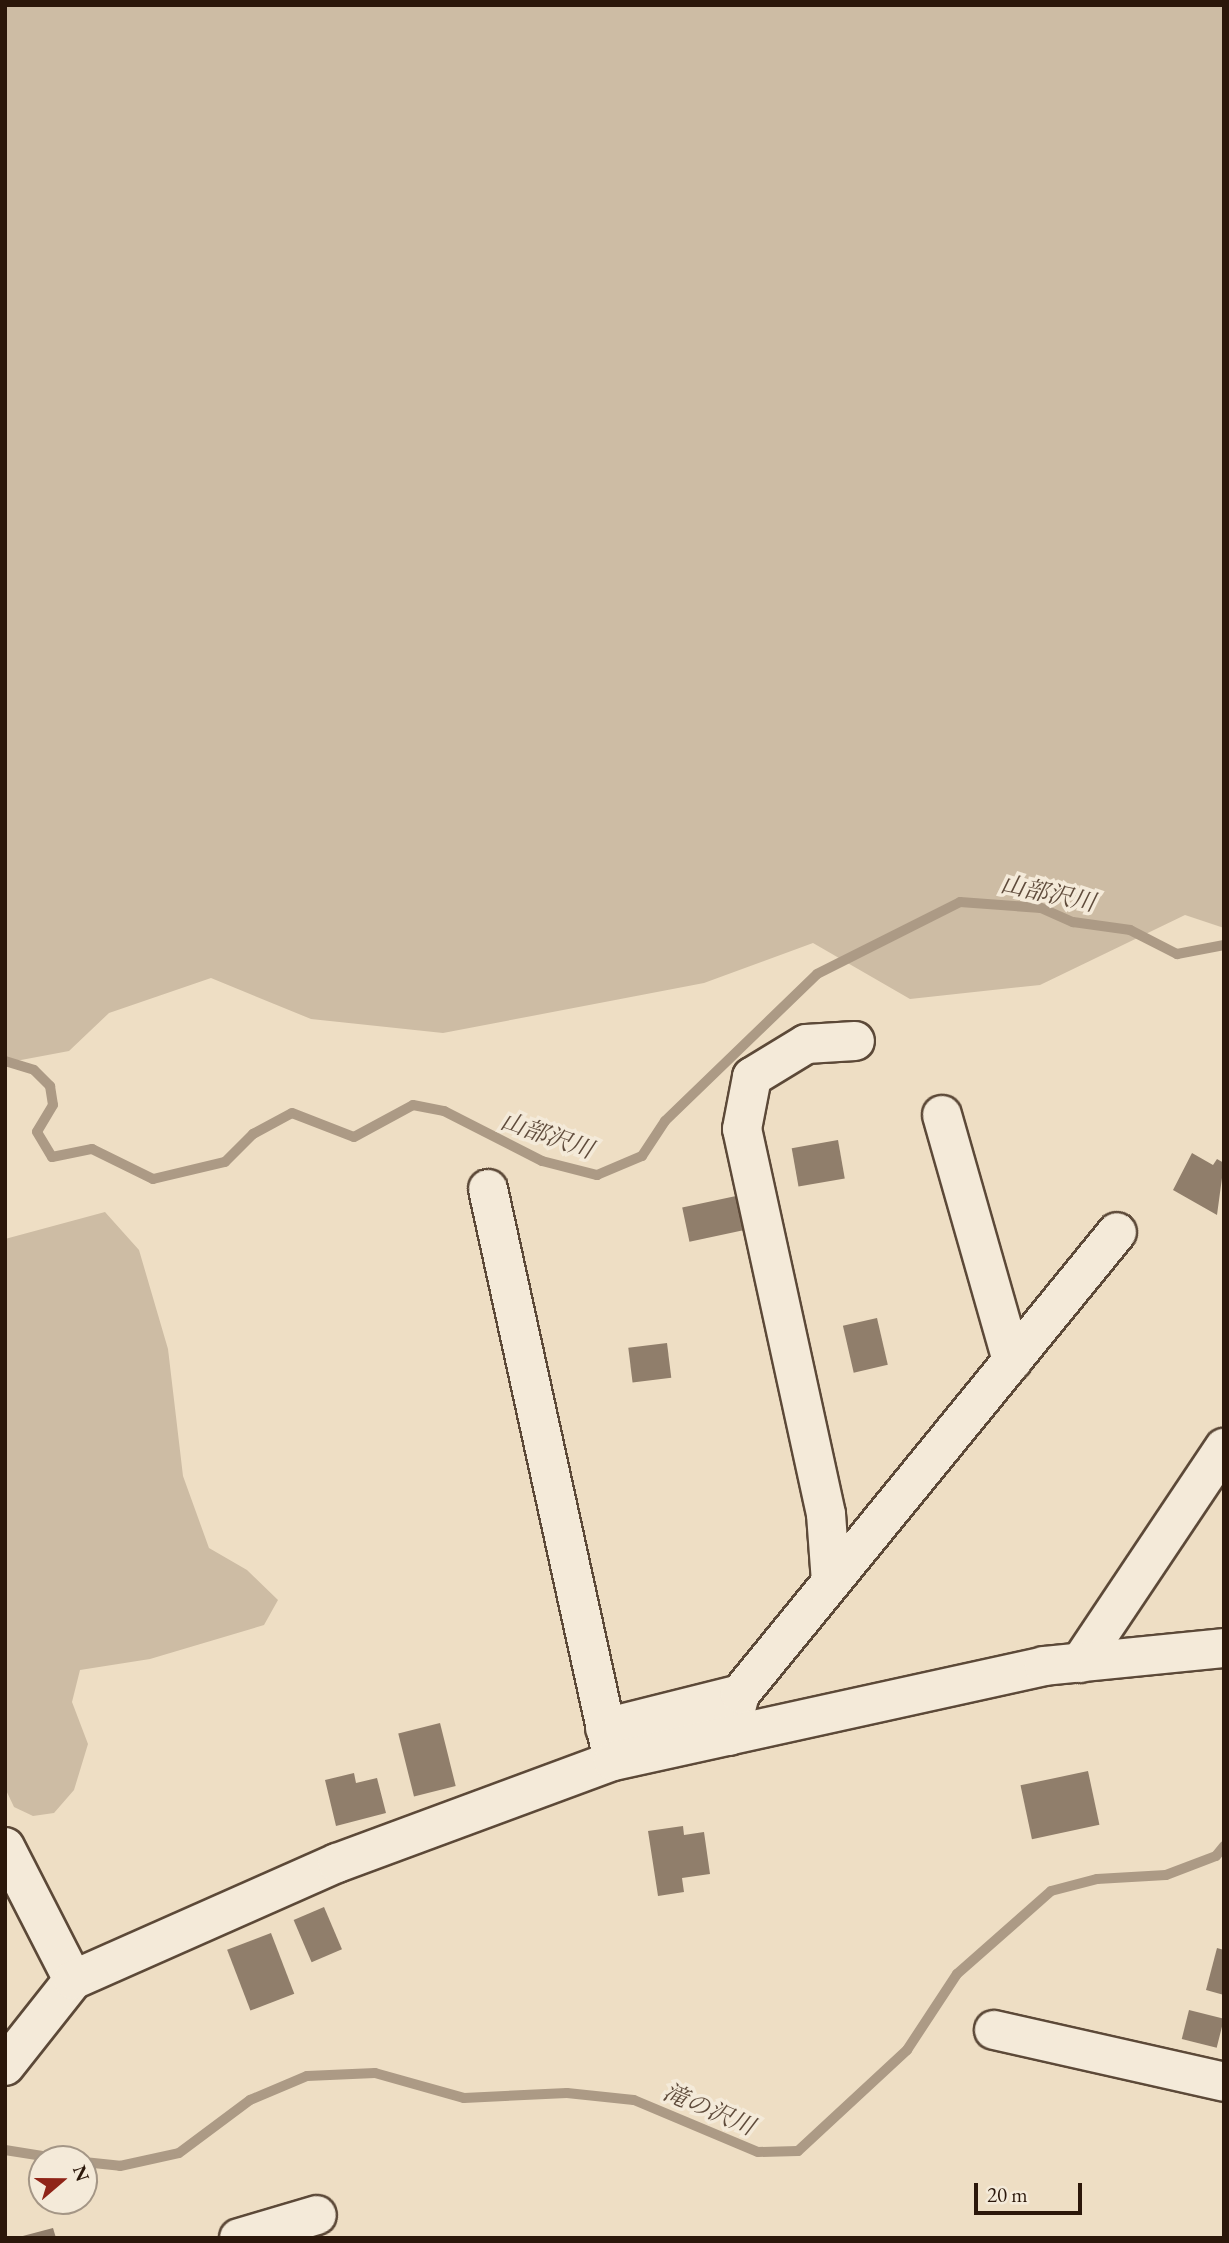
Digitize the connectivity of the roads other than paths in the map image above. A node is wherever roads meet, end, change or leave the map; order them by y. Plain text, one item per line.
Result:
1 (855, 1041) dead end
2 (942, 1115) dead end
3 (488, 1189) dead end
4 (1117, 1232) dead end
5 (1012, 1361) junction
6 (1224, 1448) edge
7 (831, 1582) junction
8 (1224, 1648) edge
9 (1080, 1662) junction
10 (740, 1694) junction
11 (729, 1735) junction
12 (609, 1745) junction
13 (5, 1847) edge
14 (73, 1980) junction
15 (994, 2030) dead end
16 (5, 2066) edge
17 (1224, 2082) edge
18 (317, 2215) dead end
19 (239, 2238) edge

1 - 7 street
2 - 5 street
3 - 12 street
4 - 5 street
5 - 7 street
6 - 9 street
7 - 10 street
8 - 9 street
9 - 11 street
10 - 11 street
10 - 12 street
11 - 12 street
12 - 14 street
13 - 14 street
14 - 16 street
15 - 17 street
18 - 19 street

